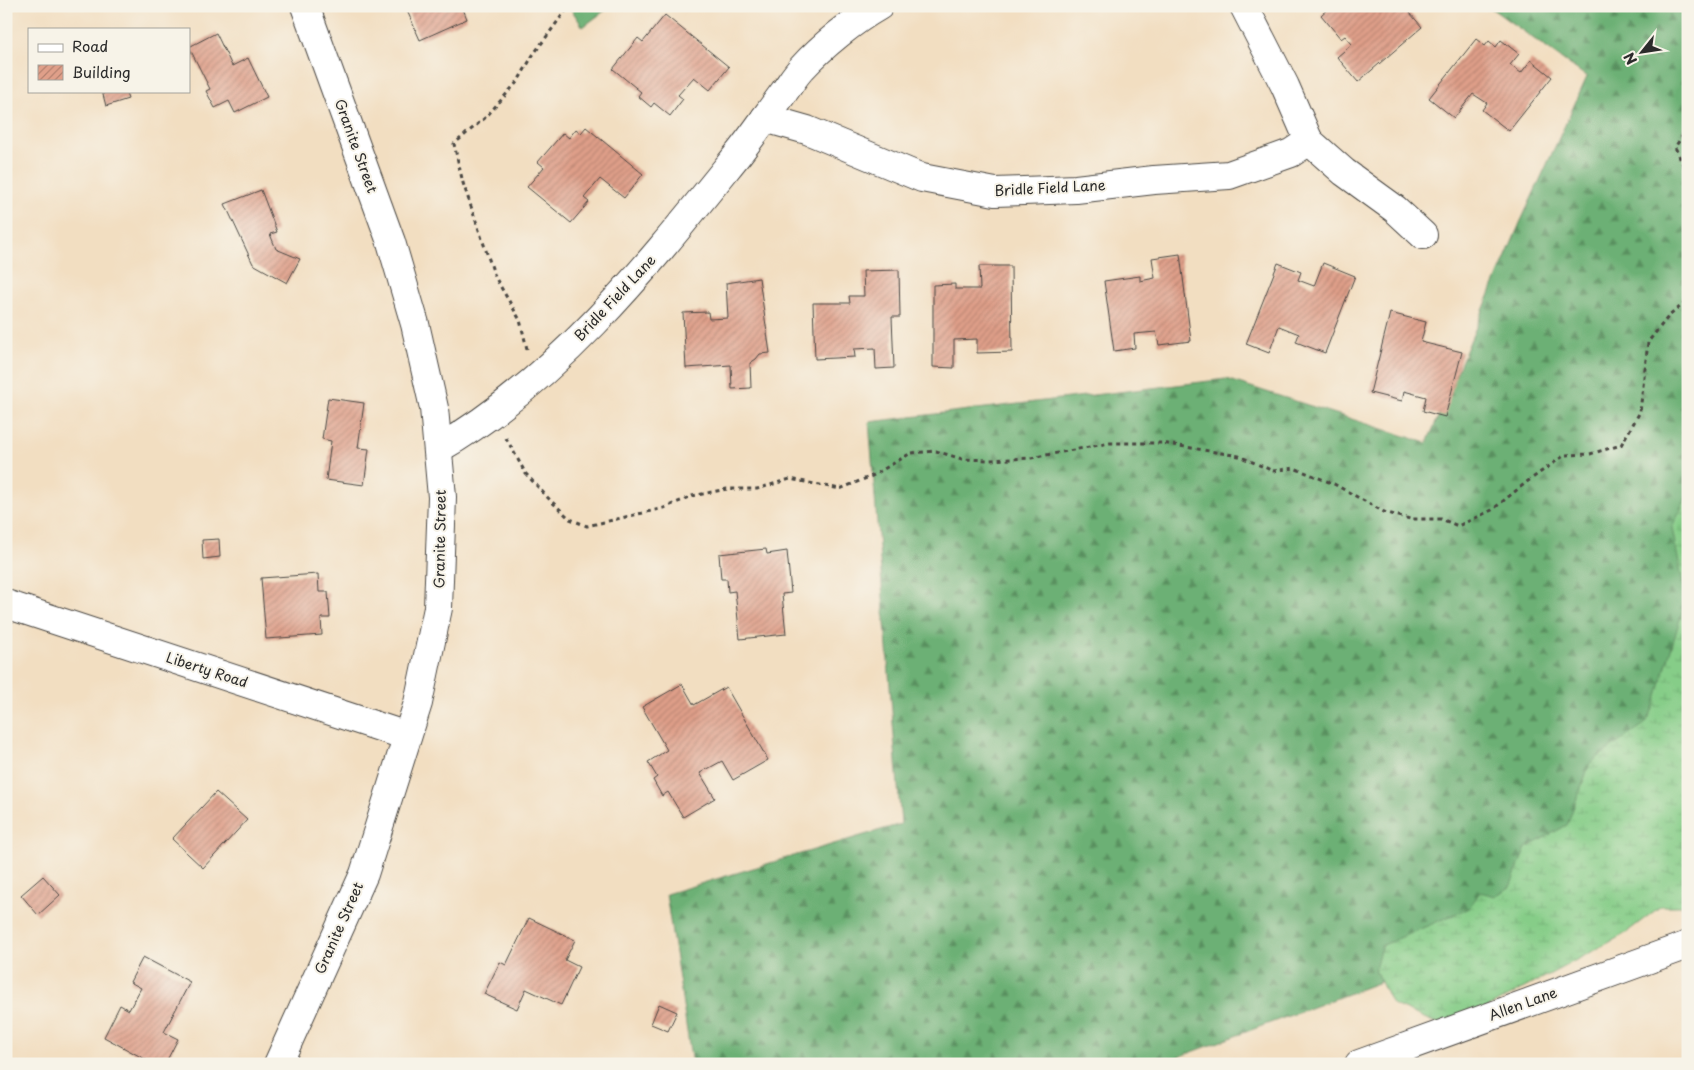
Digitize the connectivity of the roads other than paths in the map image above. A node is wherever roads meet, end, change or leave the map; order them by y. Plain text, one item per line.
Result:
1 (305, 6) edge
2 (879, 6) edge
3 (1244, 6) edge
4 (765, 118) junction
5 (1309, 141) junction
6 (1423, 235) dead end
7 (438, 449) junction
8 (6, 604) edge
9 (407, 736) junction
10 (1688, 945) edge
11 (278, 1064) edge
12 (1359, 1064) edge

1 - 7 street, Granite Street
2 - 4 street, Bridle Field Lane
3 - 5 street
4 - 5 street, Bridle Field Lane
4 - 7 street, Bridle Field Lane
5 - 6 street
7 - 9 street, Granite Street
8 - 9 street, Liberty Road
9 - 11 street, Granite Street
10 - 12 street, Allen Lane

